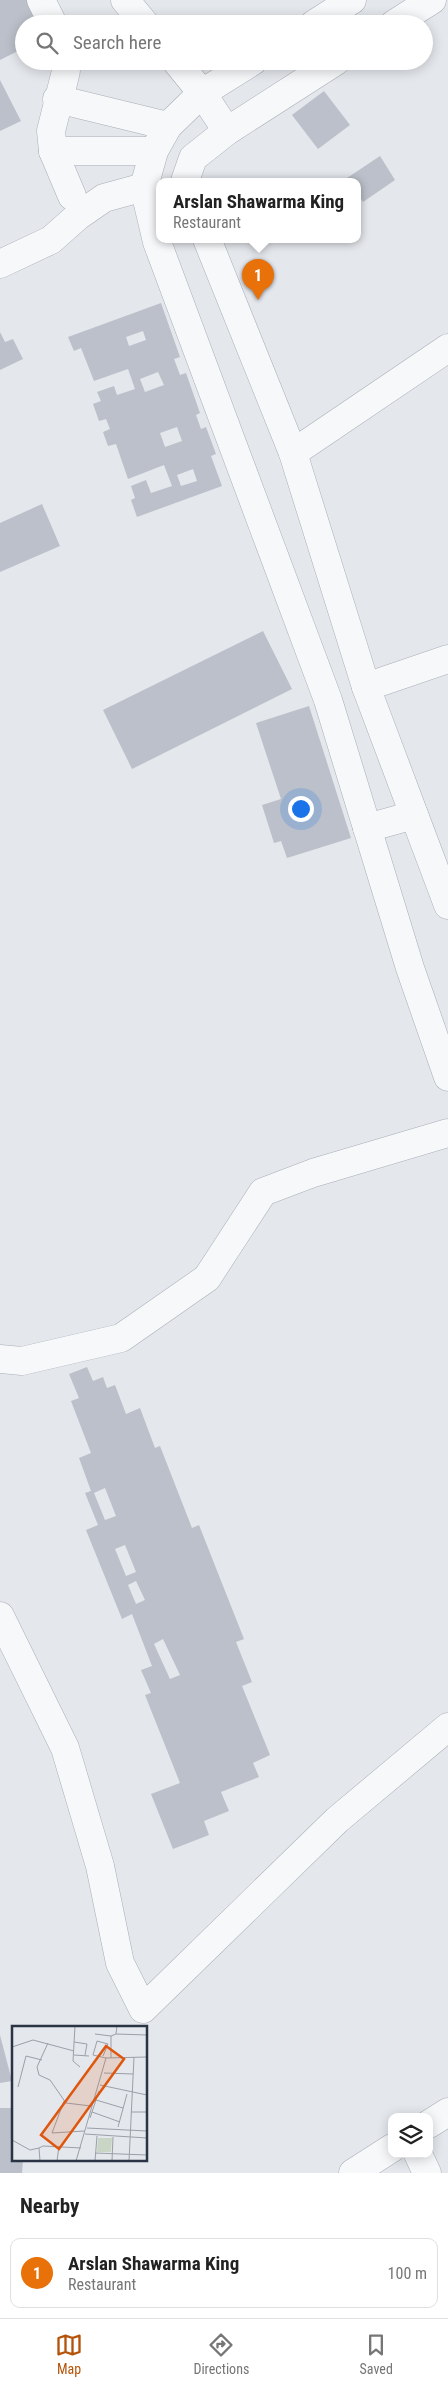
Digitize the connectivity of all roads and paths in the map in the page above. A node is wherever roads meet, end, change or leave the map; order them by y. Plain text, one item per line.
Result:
1 (42, 0) edge
2 (125, 0) edge
3 (352, 0) edge
4 (432, 0) edge
5 (49, 15) edge
6 (138, 15) edge
7 (328, 15) edge
8 (408, 15) edge
9 (66, 70) edge
10 (183, 70) edge
11 (239, 70) edge
12 (322, 70) edge
13 (202, 93) junction
14 (57, 99) junction
15 (168, 126) junction
16 (227, 131) junction
17 (52, 151) junction
18 (154, 151) junction
19 (186, 178) edge
20 (144, 186) junction
21 (72, 196) dead end
22 (156, 238) edge
23 (157, 243) edge
24 (209, 243) edge
25 (0, 264) edge
26 (448, 348) edge
27 (293, 453) junction
28 (448, 659) edge
29 (366, 687) junction
30 (414, 815) junction
31 (367, 828) junction
32 (448, 905) edge
33 (448, 1076) edge
34 (448, 1133) edge
35 (0, 1359) edge
36 (0, 1616) edge
37 (448, 1727) edge
38 (448, 2112) edge
39 (433, 2121) edge
40 (388, 2151) edge
41 (420, 2158) edge
42 (353, 2173) edge
43 (427, 2173) edge

1 - 5 street
2 - 6 street
3 - 7 street
4 - 8 street
9 - 14 street
10 - 13 street
11 - 13 street
12 - 16 street
13 - 15 street
13 - 16 street
14 - 15 street
14 - 17 street
15 - 18 street
16 - 19 street
17 - 18 street
17 - 21 street
18 - 20 street
20 - 22 street
20 - 25 street
23 - 31 street
24 - 27 street
26 - 27 street
27 - 29 street
28 - 29 street
29 - 30 street
30 - 31 street
30 - 32 street
31 - 33 street
34 - 35 street
36 - 37 street
38 - 39 street
40 - 42 street
41 - 43 street

